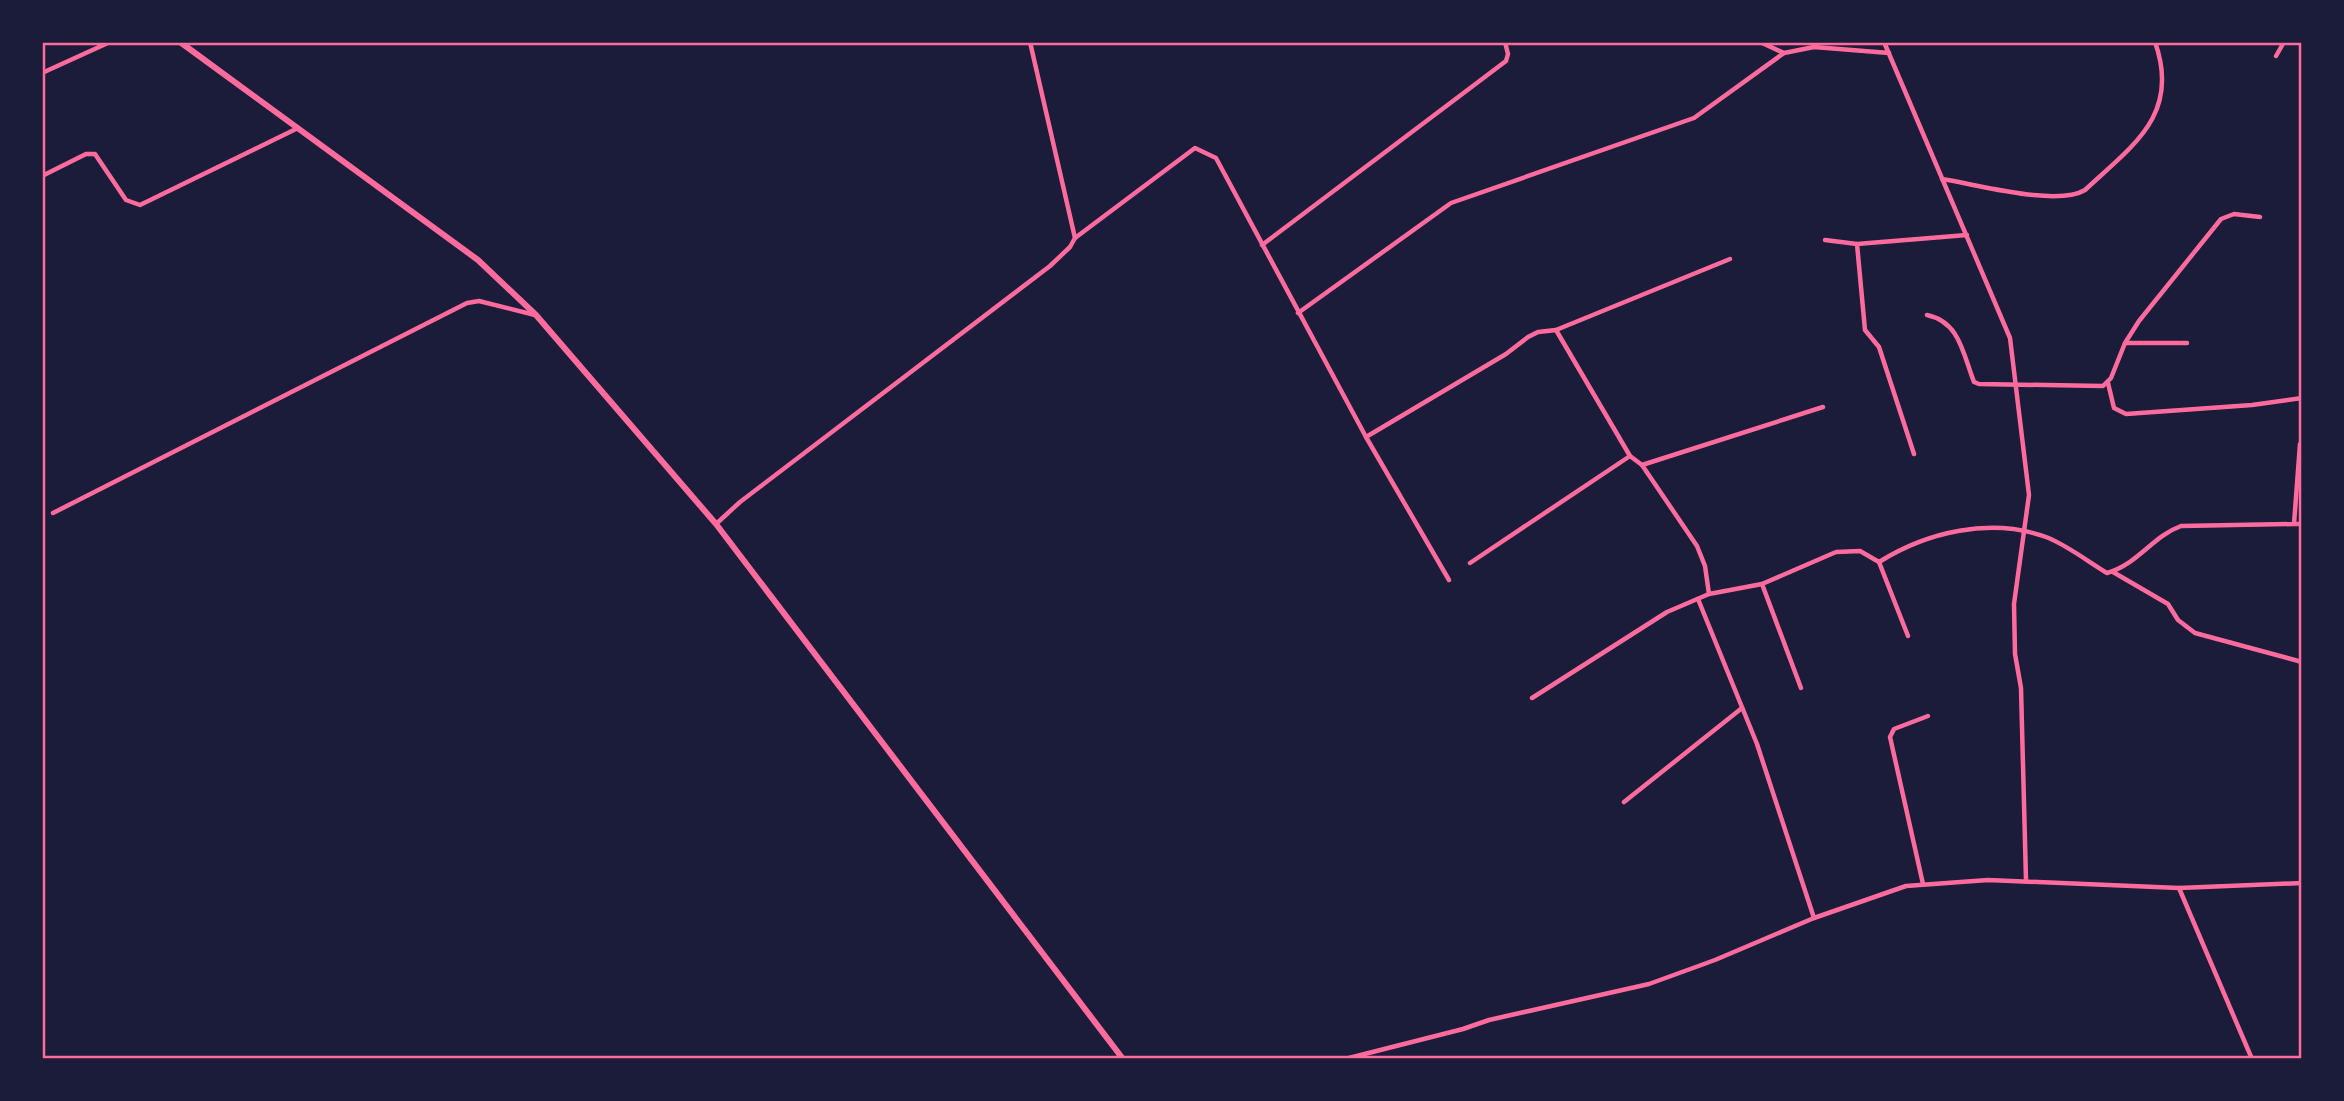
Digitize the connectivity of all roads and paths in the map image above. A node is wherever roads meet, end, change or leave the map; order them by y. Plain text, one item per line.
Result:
1 (110, 42) edge
2 (180, 42) edge
3 (1030, 42) edge
4 (1505, 42) edge
5 (1760, 42) edge
6 (1884, 42) edge
7 (2155, 42) edge
8 (2284, 42) edge
9 (1784, 53) junction
10 (1890, 53) junction
11 (2276, 56) dead end
12 (42, 73) edge
13 (298, 128) junction
14 (42, 176) edge
15 (1942, 179) junction
16 (2260, 217) dead end
17 (1967, 235) junction
18 (1075, 238) junction
19 (1825, 240) dead end
20 (1857, 244) junction
21 (1262, 245) junction
22 (1730, 259) dead end
23 (1297, 313) junction
24 (536, 315) junction
25 (1927, 315) dead end
26 (1556, 330) junction
27 (2125, 343) junction
28 (2186, 343) dead end
29 (2108, 383) junction
30 (2013, 385) junction
31 (2302, 398) edge
32 (1823, 408) dead end
33 (1366, 437) junction
34 (2300, 444) dead end
35 (1914, 454) dead end
36 (1630, 456) junction
37 (1642, 465) junction
38 (52, 513) dead end
39 (716, 524) junction
40 (2294, 524) junction
41 (2302, 524) edge
42 (2023, 532) junction
43 (1879, 562) junction
44 (1470, 563) dead end
45 (2112, 572) junction
46 (1449, 580) dead end
47 (1762, 584) junction
48 (1709, 594) junction
49 (1698, 599) junction
50 (1908, 636) dead end
51 (2302, 662) edge
52 (1801, 688) dead end
53 (1532, 698) dead end
54 (1742, 708) junction
55 (1928, 716) dead end
56 (1624, 802) dead end
57 (2026, 880) junction
58 (2302, 883) edge
59 (1923, 884) junction
60 (2179, 888) junction
61 (1814, 918) junction
62 (1123, 1059) edge
63 (1345, 1059) edge
64 (2252, 1059) edge

1 - 12 street
2 - 13 main road
3 - 18 street
4 - 21 street
5 - 9 street
6 - 10 street
7 - 15 street
8 - 11 street
9 - 10 street
9 - 23 street
10 - 15 street
13 - 14 street
13 - 24 main road
15 - 17 street
16 - 27 street
17 - 20 street
17 - 30 street
18 - 21 street
18 - 39 street
19 - 20 street
20 - 35 street
21 - 23 street
22 - 26 street
23 - 33 street
24 - 38 street
24 - 39 main road
25 - 30 street
26 - 33 street
26 - 36 street
27 - 28 street
27 - 29 street
29 - 30 street
29 - 31 street
30 - 42 street
32 - 37 street
33 - 46 street
34 - 40 street
36 - 37 street
36 - 44 street
37 - 48 street
39 - 62 main road
40 - 41 street
40 - 45 street
42 - 43 street
42 - 45 street
42 - 57 street
43 - 47 street
43 - 50 street
45 - 51 street
47 - 48 street
47 - 52 street
48 - 49 street
49 - 53 street
49 - 54 street
54 - 56 street
54 - 61 street
55 - 59 street
57 - 59 street
57 - 60 street
58 - 60 street
59 - 61 street
60 - 64 street
61 - 63 street

